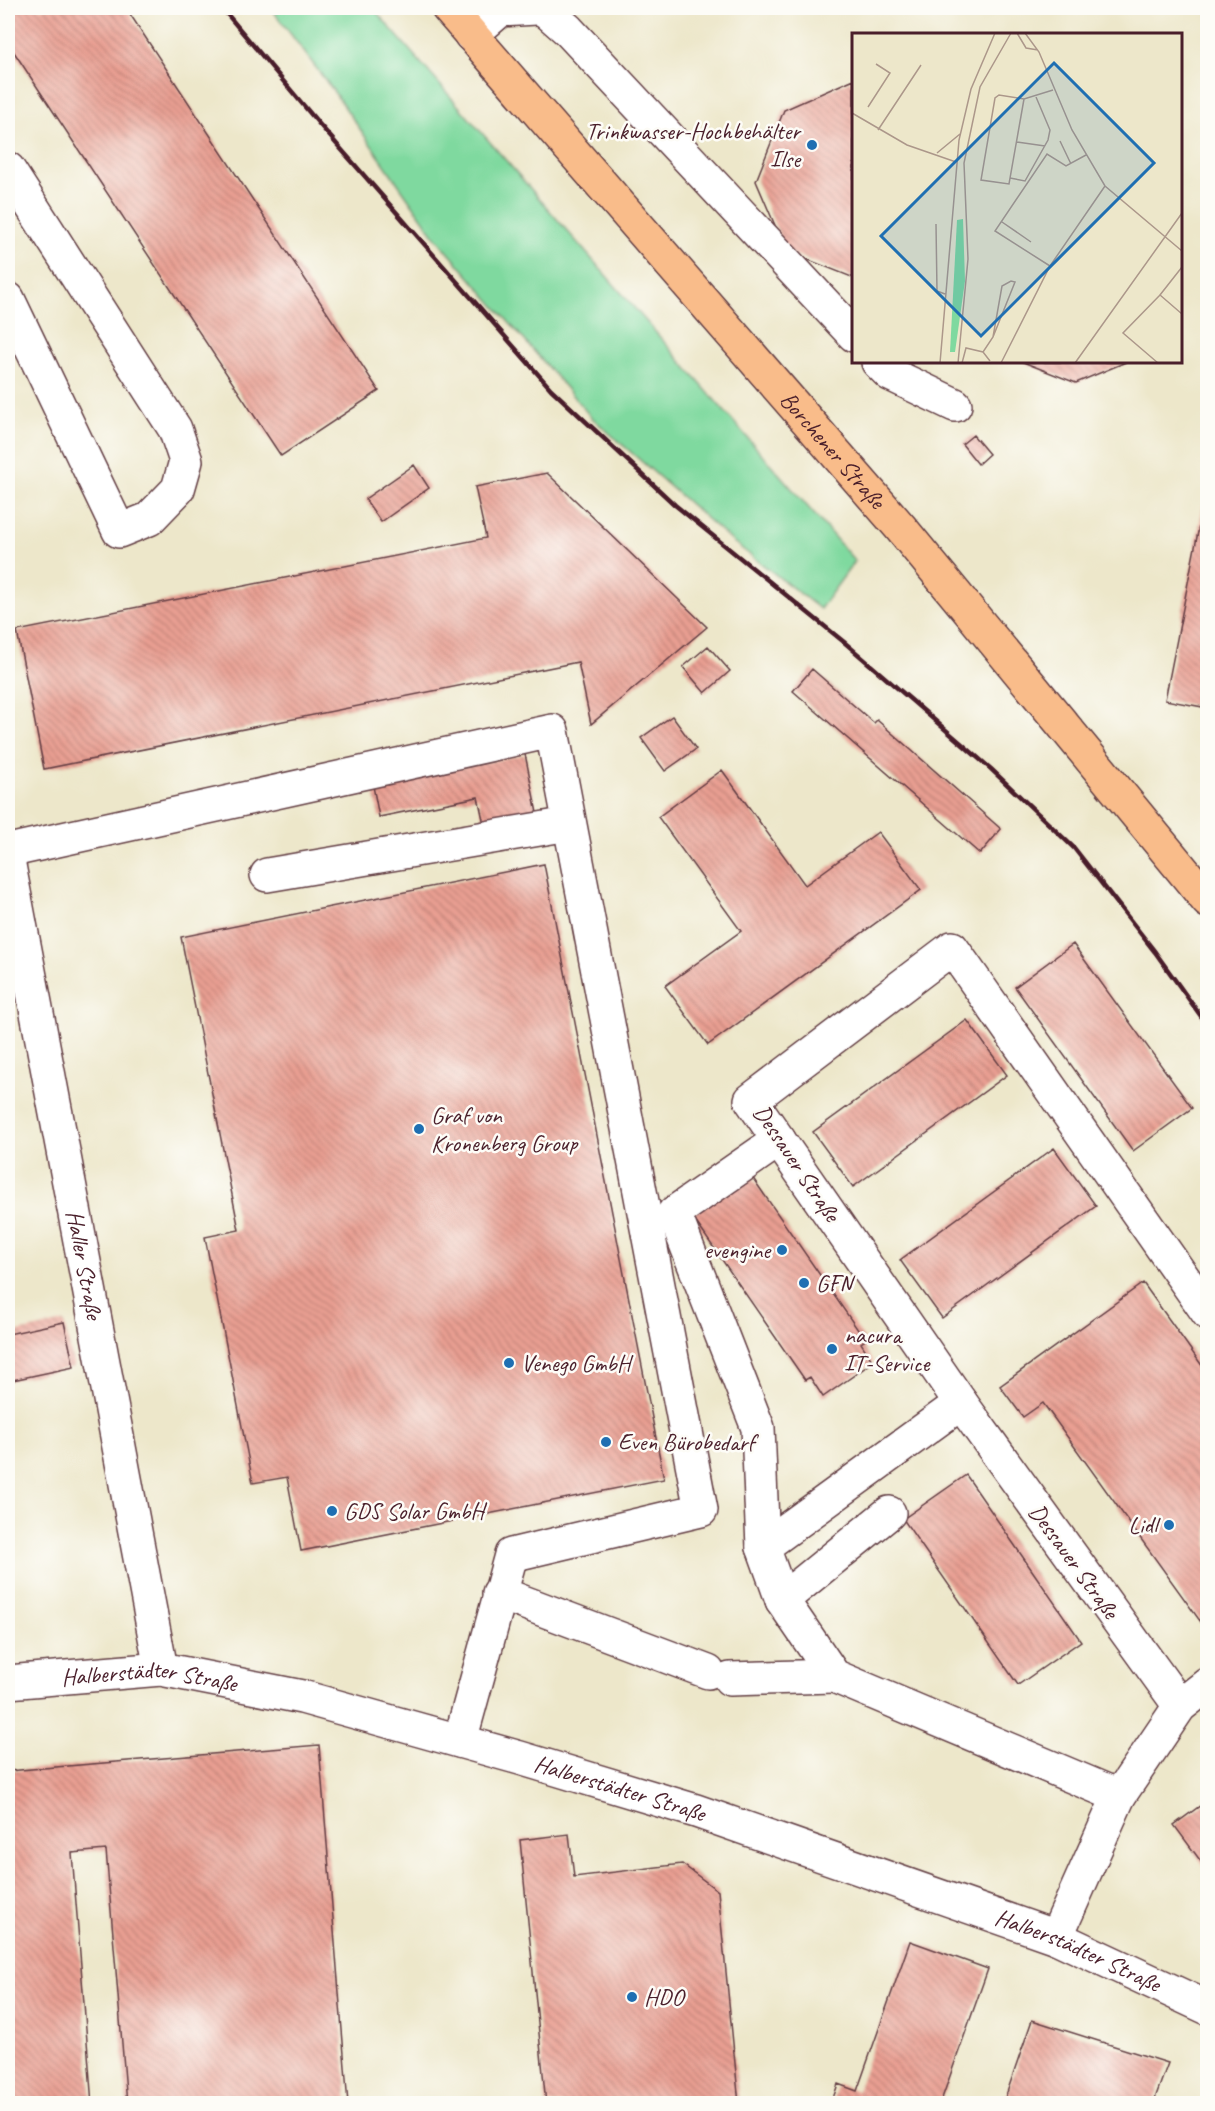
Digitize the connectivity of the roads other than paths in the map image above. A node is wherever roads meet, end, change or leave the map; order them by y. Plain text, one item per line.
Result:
1 (448, 8) edge
2 (537, 8) edge
3 (543, 8) edge
4 (471, 35) junction
5 (8, 169) edge
6 (8, 299) edge
7 (852, 333) edge
8 (879, 363) edge
9 (956, 405) dead end
10 (569, 824) junction
11 (8, 851) edge
12 (8, 860) edge
13 (267, 875) dead end
14 (1208, 901) edge
15 (779, 1140) junction
16 (1208, 1313) edge
17 (961, 1403) junction
18 (889, 1513) dead end
19 (763, 1546) junction
20 (500, 1593) junction
21 (782, 1600) junction
22 (161, 1670) junction
23 (834, 1676) junction
24 (8, 1682) edge
25 (1208, 1684) edge
26 (1180, 1706) junction
27 (460, 1741) junction
28 (1119, 1796) junction
29 (1056, 1937) junction
30 (1208, 2008) edge

1 - 4 main road, Borchener Straße
2 - 4 street
3 - 7 street
4 - 14 main road, Borchener Straße
5 - 6 street
8 - 9 street
10 - 11 street
10 - 13 street
10 - 20 street
12 - 22 street, Haller Straße
15 - 16 street, Dessauer Straße
15 - 17 street, Dessauer Straße
15 - 19 street
17 - 19 street
17 - 26 street, Dessauer Straße
18 - 21 street
19 - 21 street
20 - 23 street
20 - 27 street
21 - 23 street
22 - 24 street, Halberstädter Straße
22 - 27 street, Halberstädter Straße
23 - 28 street
25 - 26 street
26 - 28 street
27 - 29 street, Halberstädter Straße
28 - 29 street
29 - 30 street, Halberstädter Straße

